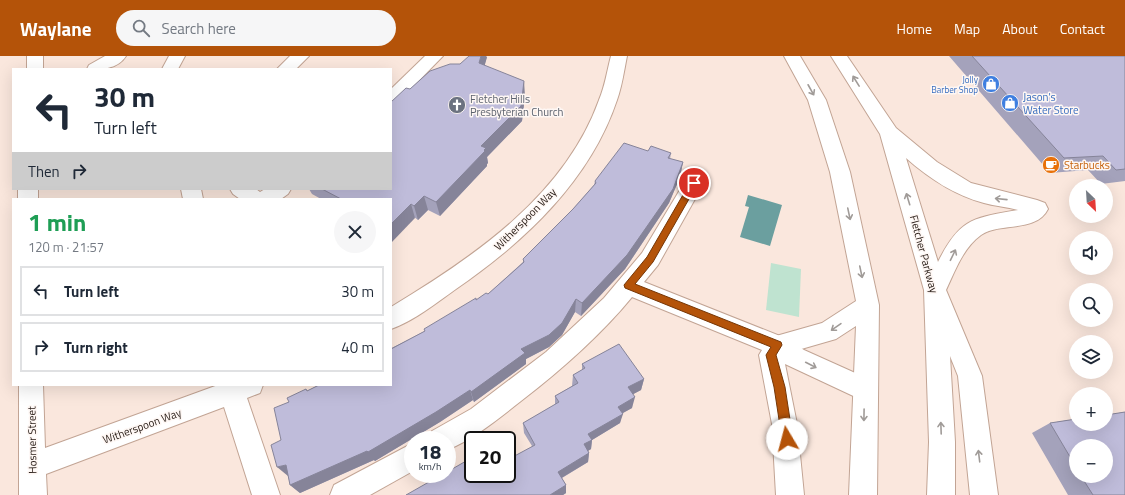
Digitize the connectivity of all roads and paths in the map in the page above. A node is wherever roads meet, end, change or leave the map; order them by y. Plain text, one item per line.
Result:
1 (35, 56) edge
2 (118, 56) edge
3 (177, 56) edge
4 (301, 56) edge
5 (435, 56) edge
6 (619, 56) edge
7 (792, 56) edge
8 (839, 56) edge
9 (35, 68) edge
10 (97, 68) edge
11 (171, 68) edge
12 (286, 68) edge
13 (392, 99) edge
14 (889, 133) junction
15 (694, 183) dead end
16 (242, 190) edge
17 (279, 190) edge
18 (254, 198) edge
19 (267, 198) edge
20 (628, 285) junction
21 (936, 290) junction
22 (868, 305) junction
23 (392, 318) edge
24 (777, 345) junction
25 (31, 386) edge
26 (238, 388) edge
27 (864, 389) junction
28 (456, 431) edge
29 (404, 461) edge
30 (33, 466) junction
31 (33, 495) edge
32 (266, 495) edge
33 (344, 495) edge
34 (790, 495) edge
35 (863, 495) edge
36 (941, 495) edge
37 (984, 495) edge

1 - 9 main road
2 - 10 main road
3 - 11 main road
4 - 12 main road
5 - 13 main road
6 - 23 main road, Witherspoon Way
7 -> 22 main road
14 -> 8 main road, Fletcher Parkway
21 -> 14 main road, Fletcher Parkway
21 -> 14 main road
15 - 20 main road
16 - 18 main road
17 - 19 main road
20 - 24 main road
20 - 28 main road
36 -> 21 main road, Fletcher Parkway
37 -> 21 main road
22 -> 24 main road
22 - 27 main road
24 -> 27 main road
24 - 34 main road
25 - 30 main road, Hosmer Street
26 - 30 main road, Witherspoon Way
26 - 32 main road
27 -> 35 main road
29 - 33 main road
30 - 31 main road, Hosmer Street

